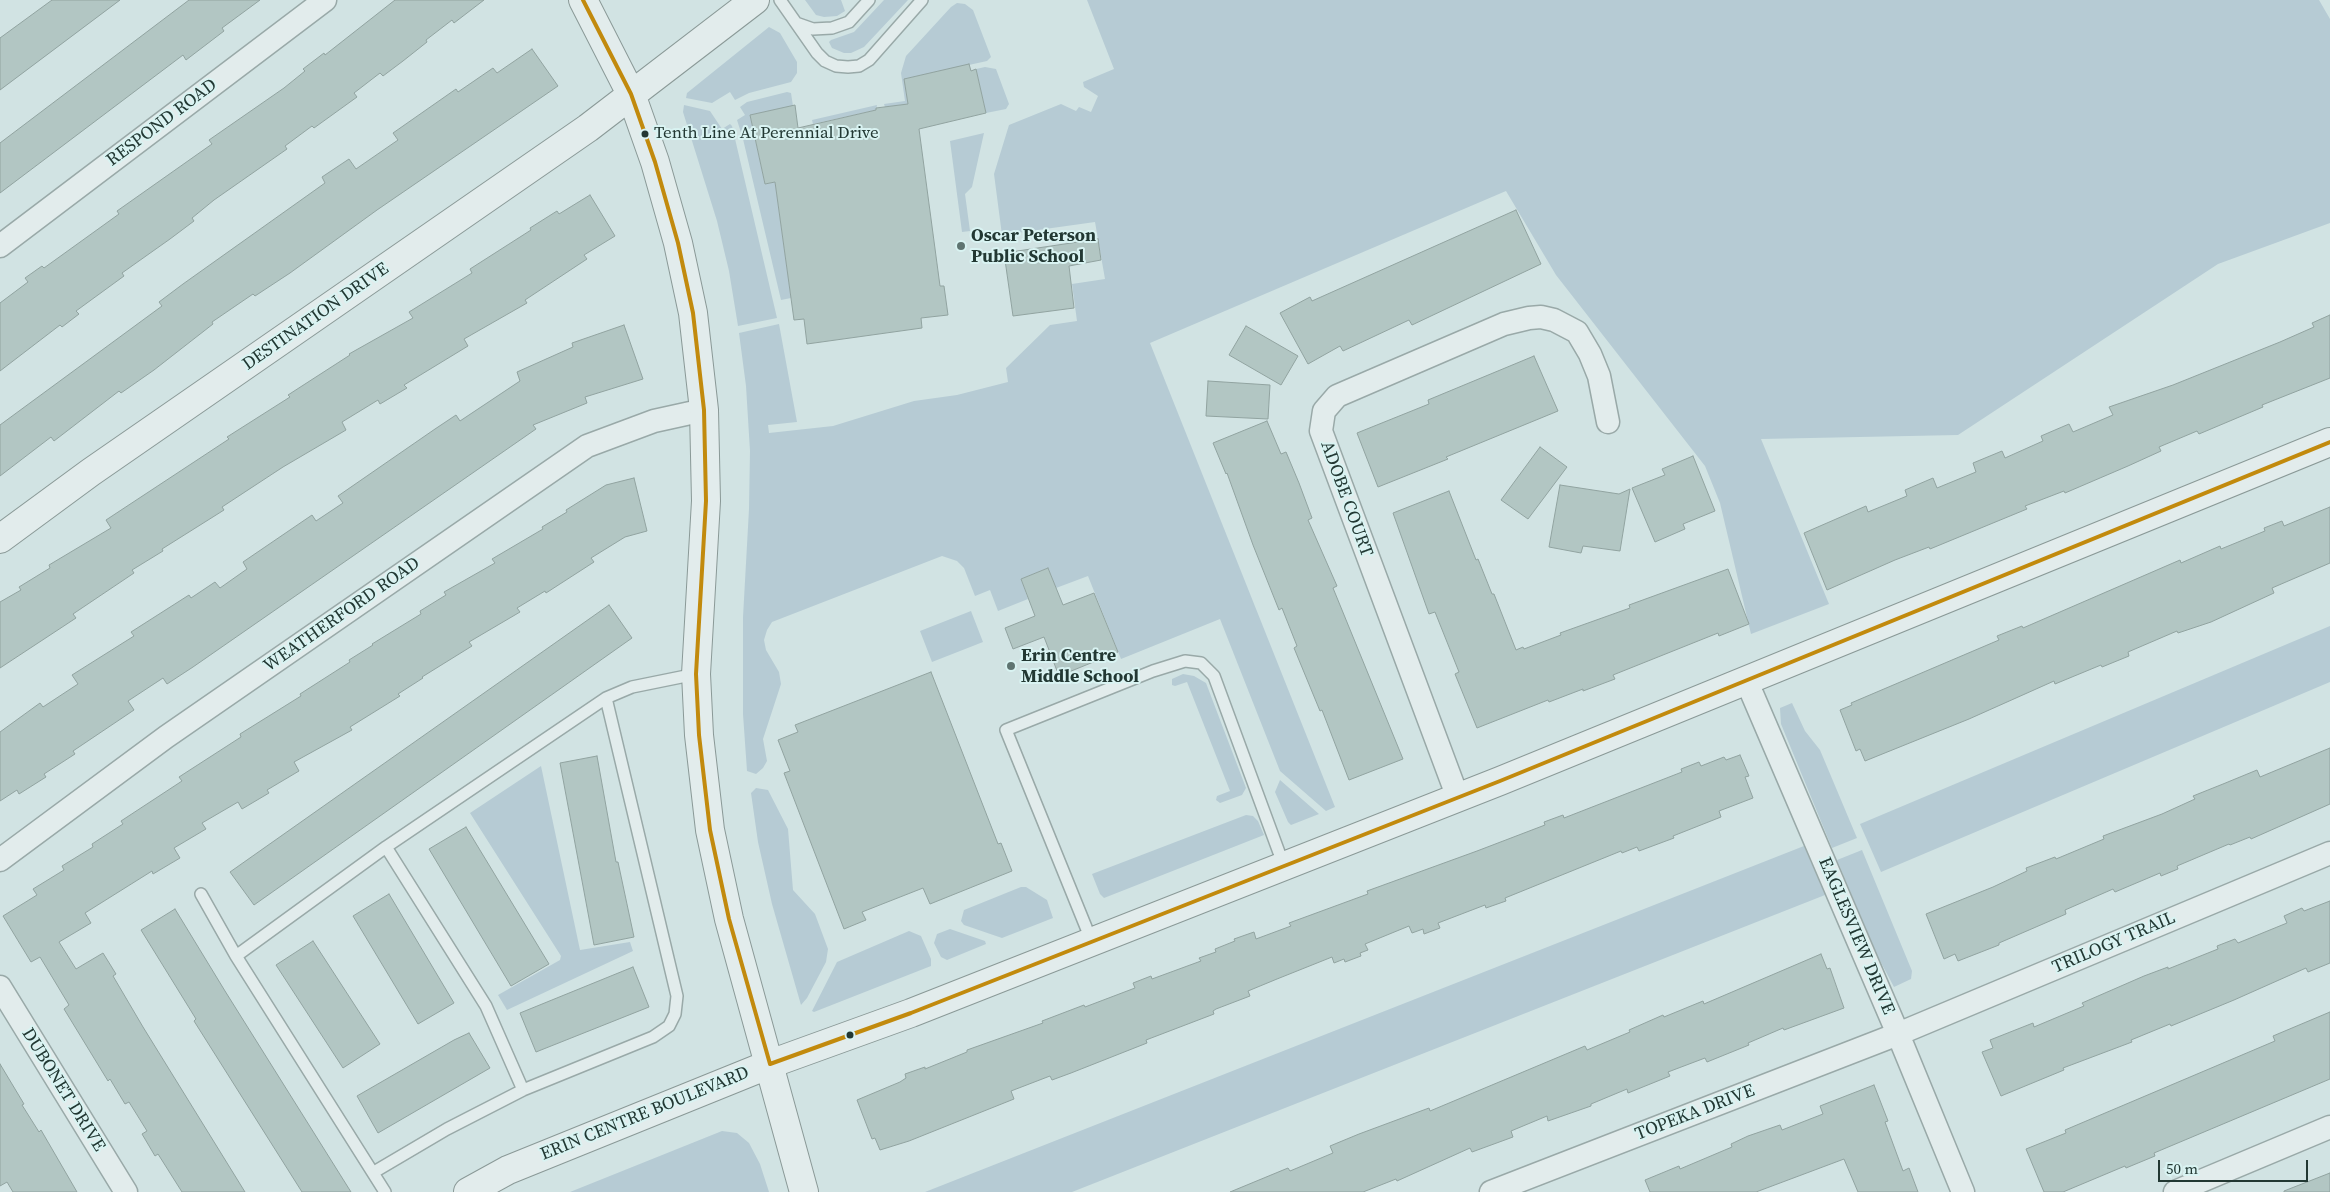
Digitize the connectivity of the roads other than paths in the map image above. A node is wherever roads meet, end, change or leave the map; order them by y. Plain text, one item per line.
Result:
1 (325, 0) edge
2 (583, 0) edge
3 (755, 0) edge
4 (780, 0) edge
5 (869, 0) edge
6 (922, 0) edge
7 (796, 23) junction
8 (631, 94) junction
9 (0, 246) edge
10 (704, 410) junction
11 (1608, 422) dead end
12 (2330, 442) edge
13 (0, 539) edge
14 (696, 674) junction
15 (1747, 682) junction
16 (606, 698) junction
17 (1458, 798) junction
18 (386, 847) junction
19 (2330, 853) edge
20 (0, 860) edge
21 (1284, 866) junction
22 (200, 894) dead end
23 (1092, 942) junction
24 (236, 956) junction
25 (0, 987) edge
26 (1898, 1034) junction
27 (770, 1064) junction
28 (523, 1090) junction
29 (2330, 1128) edge
30 (374, 1172) junction
31 (126, 1192) edge
32 (385, 1192) edge
33 (468, 1192) edge
34 (804, 1192) edge
35 (1491, 1192) edge
36 (1962, 1192) edge
37 (2175, 1192) edge

1 - 9 street, RESPOND ROAD
2 - 8 street
3 - 8 street, DESTINATION DRIVE
4 - 7 lane
5 - 7 lane
6 - 7 lane
8 - 10 street
8 - 13 street, DESTINATION DRIVE
10 - 14 street
10 - 20 street, WEATHERFORD ROAD
11 - 17 street, ADOBE COURT
12 - 15 street, ERIN CENTRE BOULEVARD
14 - 16 lane
14 - 27 street
15 - 17 street, ERIN CENTRE BOULEVARD
15 - 26 street, EAGLESVIEW DRIVE
16 - 18 lane
16 - 28 lane
17 - 21 street, ERIN CENTRE BOULEVARD
18 - 24 lane
18 - 28 lane
19 - 26 street, TRILOGY TRAIL
21 - 23 street, ERIN CENTRE BOULEVARD
21 - 23 lane
22 - 24 lane
23 - 27 street, ERIN CENTRE BOULEVARD
24 - 30 lane
25 - 31 street, DUBONET DRIVE
26 - 35 street, TOPEKA DRIVE
26 - 36 street, EAGLESVIEW DRIVE
27 - 33 street, ERIN CENTRE BOULEVARD
27 - 34 street
28 - 30 lane
29 - 37 street
30 - 32 lane

